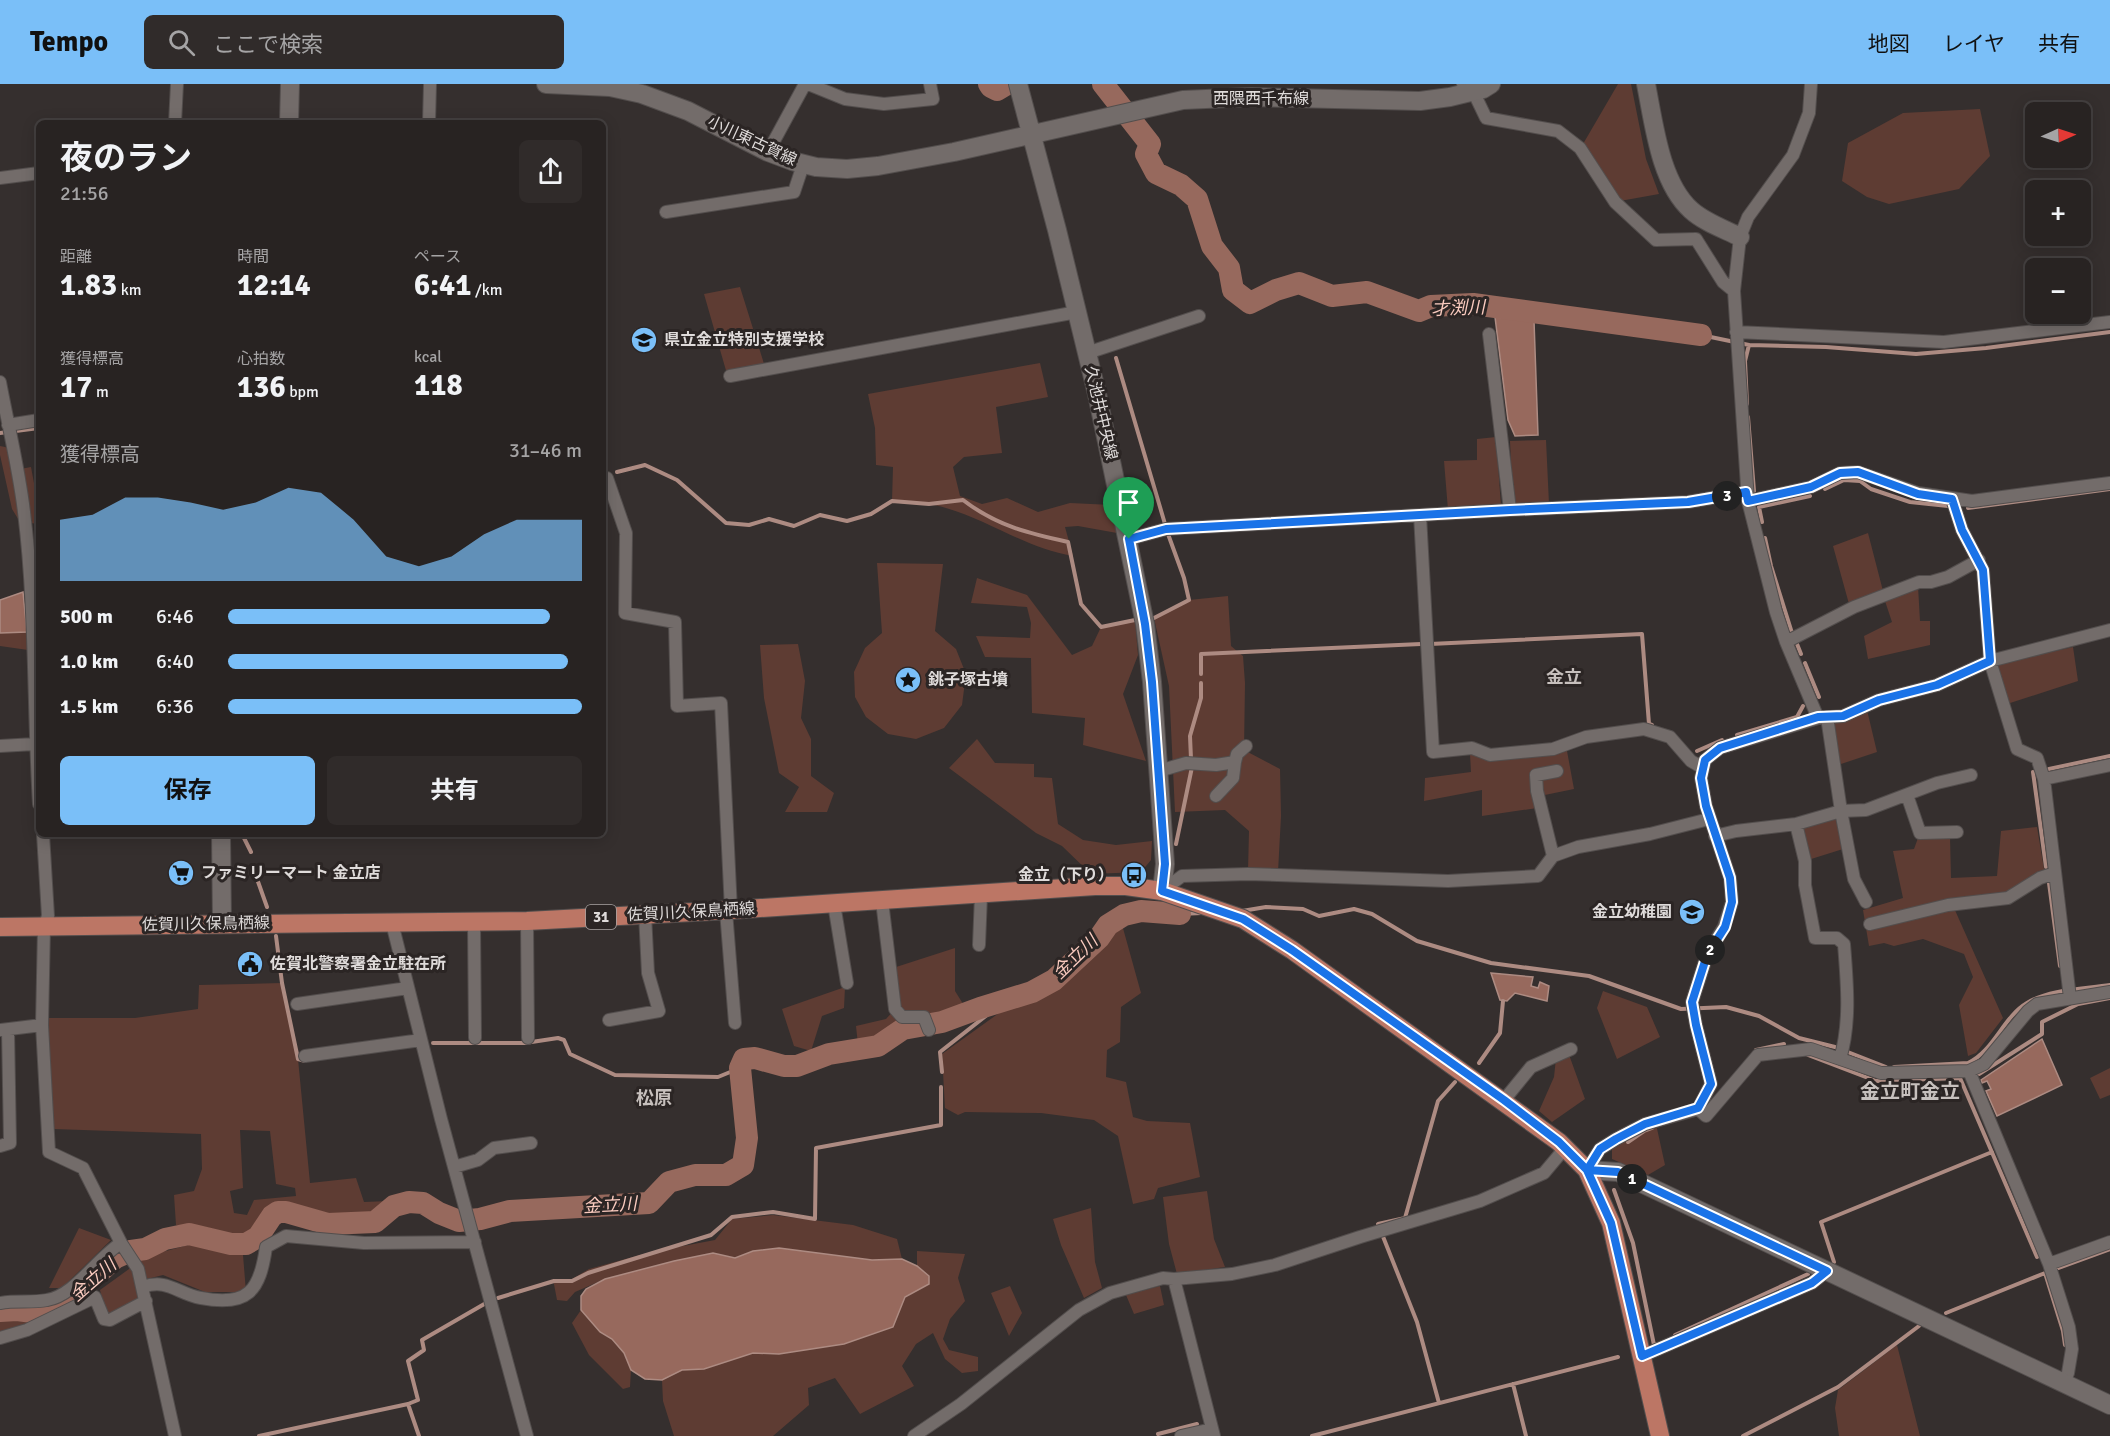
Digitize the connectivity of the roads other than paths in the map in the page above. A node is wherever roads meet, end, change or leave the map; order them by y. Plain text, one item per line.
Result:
1 (177, 84) edge
2 (290, 84) edge
3 (430, 84) edge
4 (546, 84) edge
5 (807, 84) edge
6 (930, 84) edge
7 (1018, 84) edge
8 (1491, 84) edge
9 (1646, 84) edge
10 (1811, 84) edge
11 (610, 86) edge
12 (1468, 88) edge
13 (1316, 91) edge
14 (1115, 114) joint
15 (175, 120) edge
16 (289, 120) edge
17 (429, 120) edge
18 (1032, 134) junction
19 (768, 152) junction
20 (803, 165) junction
21 (36, 173) edge
22 (0, 178) edge
23 (666, 212) dead end
24 (1740, 237) junction
25 (1734, 291) junction
26 (1077, 312) junction
27 (1199, 316) dead end
28 (2110, 321) edge
29 (1736, 332) junction
30 (1489, 334) dead end
31 (1087, 353) junction
32 (730, 376) dead end
33 (0, 382) edge
34 (36, 420) edge
35 (8, 425) junction
36 (607, 478) dead end
37 (2110, 483) edge
38 (1747, 497) junction
39 (1952, 499) junction
40 (1510, 510) junction
41 (1420, 515) junction
42 (1129, 539) junction
43 (1979, 560) junction
44 (2110, 630) edge
45 (1786, 642) junction
46 (1990, 661) junction
47 (1822, 717) junction
48 (35, 744) junction
49 (0, 746) edge
50 (1246, 746) dead end
51 (36, 759) edge
52 (1235, 762) junction
53 (2110, 765) edge
54 (1703, 768) junction
55 (1159, 771) junction
56 (1557, 771) dead end
57 (1971, 775) dead end
58 (2044, 779) junction
59 (1907, 795) junction
60 (1216, 796) dead end
61 (1841, 811) junction
62 (1709, 819) junction
63 (1796, 824) junction
64 (1957, 832) dead end
65 (43, 837) edge
66 (221, 837) edge
67 (1715, 837) junction
68 (1553, 856) junction
69 (2055, 873) junction
70 (1162, 891) junction
71 (981, 895) junction
72 (882, 901) junction
73 (1866, 902) dead end
74 (834, 904) junction
75 (728, 910) junction
76 (645, 914) junction
77 (527, 921) junction
78 (474, 922) junction
79 (392, 923) junction
80 (222, 924) junction
81 (1870, 924) dead end
82 (0, 927) edge
83 (44, 927) junction
84 (979, 945) dead end
85 (847, 983) dead end
86 (408, 988) junction
87 (2110, 992) edge
88 (2070, 998) junction
89 (297, 1004) dead end
90 (609, 1020) dead end
91 (735, 1023) dead end
92 (42, 1025) junction
93 (4, 1030) edge
94 (929, 1030) dead end
95 (475, 1038) dead end
96 (528, 1038) dead end
97 (421, 1040) junction
98 (1571, 1048) dead end
99 (305, 1056) dead end
100 (1840, 1059) junction
101 (1969, 1071) junction
102 (5, 1091) edge
103 (1504, 1100) junction
104 (1698, 1108) junction
105 (531, 1143) dead end
106 (0, 1146) edge
107 (1565, 1148) junction
108 (454, 1167) junction
109 (1587, 1170) junction
110 (473, 1236) junction
111 (2110, 1242) edge
112 (121, 1243) junction
113 (2049, 1264) junction
114 (1827, 1271) junction
115 (1174, 1279) junction
116 (142, 1287) junction
117 (146, 1300) junction
118 (0, 1303) edge
119 (0, 1338) edge
120 (1642, 1356) junction
121 (2064, 1383) junction
122 (2110, 1405) edge
123 (1213, 1433) edge
124 (175, 1436) edge
125 (527, 1436) edge
126 (914, 1436) edge
127 (1181, 1436) edge
128 (1660, 1436) edge

1 - 15 street
2 - 16 street
3 - 17 street
4 - 11 street, 小川東古賀線
5 - 6 street
5 - 19 street
7 - 18 street, 久池井中央線
8 - 12 street, 西隈西千布線
9 - 24 street
10 - 24 street
11 - 19 street, 小川東古賀線
12 - 13 street, 西隈西千布線
12 - 25 street
13 - 14 street, 西隈西千布線
14 - 18 street, 小川東古賀線
18 - 20 street, 小川東古賀線
18 - 26 street, 久池井中央線
19 - 20 street, 小川東古賀線
20 - 23 street
21 - 22 street
24 - 25 street
25 - 29 street
26 - 31 street, 久池井中央線
26 - 32 street
27 - 31 street
28 - 29 street
29 - 38 street
30 - 40 street
31 - 42 street, 久池井中央線
33 - 35 street
34 - 35 street
35 - 48 street
36 - 75 street
37 - 39 street
38 - 39 street
38 - 40 street
38 - 45 street
39 - 43 street
40 - 41 street
41 - 42 street
41 - 54 street
42 - 55 street, 久池井中央線
43 - 45 street
43 - 46 street
44 - 46 street
45 - 47 street
46 - 47 street
46 - 58 street
47 - 54 street
47 - 61 street
48 - 49 street
48 - 51 street
50 - 52 street
52 - 55 street
52 - 60 street
53 - 58 street
54 - 62 street
55 - 70 street, 久池井中央線
56 - 68 street
57 - 59 street
58 - 69 street
59 - 61 street
59 - 64 street
61 - 63 street
61 - 73 street
62 - 67 street
62 - 68 street
63 - 67 street
63 - 100 street
65 - 83 street
66 - 80 street
67 - 104 street
68 - 70 street
69 - 81 street
69 - 88 street
70 - 71 main road, 佐賀川久保鳥栖線 / 31
70 - 103 main road, 佐賀川久保鳥栖線 / 31
71 - 72 main road, 佐賀川久保鳥栖線 / 31
71 - 84 street
72 - 74 main road, 佐賀川久保鳥栖線 / 31
72 - 94 street
74 - 75 main road, 佐賀川久保鳥栖線 / 31
74 - 85 street
75 - 76 main road, 佐賀川久保鳥栖線 / 31
75 - 91 street
76 - 77 main road, 佐賀川久保鳥栖線 / 31
76 - 90 street
77 - 78 main road, 佐賀川久保鳥栖線 / 31
77 - 96 street
78 - 79 main road, 佐賀川久保鳥栖線 / 31
78 - 95 street
79 - 80 main road, 佐賀川久保鳥栖線 / 31
79 - 86 street
80 - 83 main road, 佐賀川久保鳥栖線 / 31
82 - 83 main road, 佐賀川久保鳥栖線 / 31
83 - 92 street
86 - 89 street
86 - 97 street
87 - 88 street
88 - 101 street
92 - 93 street
92 - 112 street
93 - 102 street
97 - 99 street
97 - 108 street
98 - 103 street
100 - 101 street
100 - 104 street
101 - 113 street
102 - 106 street
103 - 107 main road, 31
104 - 109 street
105 - 108 street
107 - 109 main road, 31
107 - 115 street
108 - 110 street
109 - 114 street
109 - 120 main road, 31
110 - 116 street
110 - 125 street
111 - 113 street
112 - 116 street
112 - 118 street
113 - 121 street
114 - 120 street
114 - 121 street
115 - 123 street
115 - 126 street
116 - 117 street
117 - 119 street
117 - 124 street
120 - 128 main road, 31
121 - 122 street
123 - 127 street

